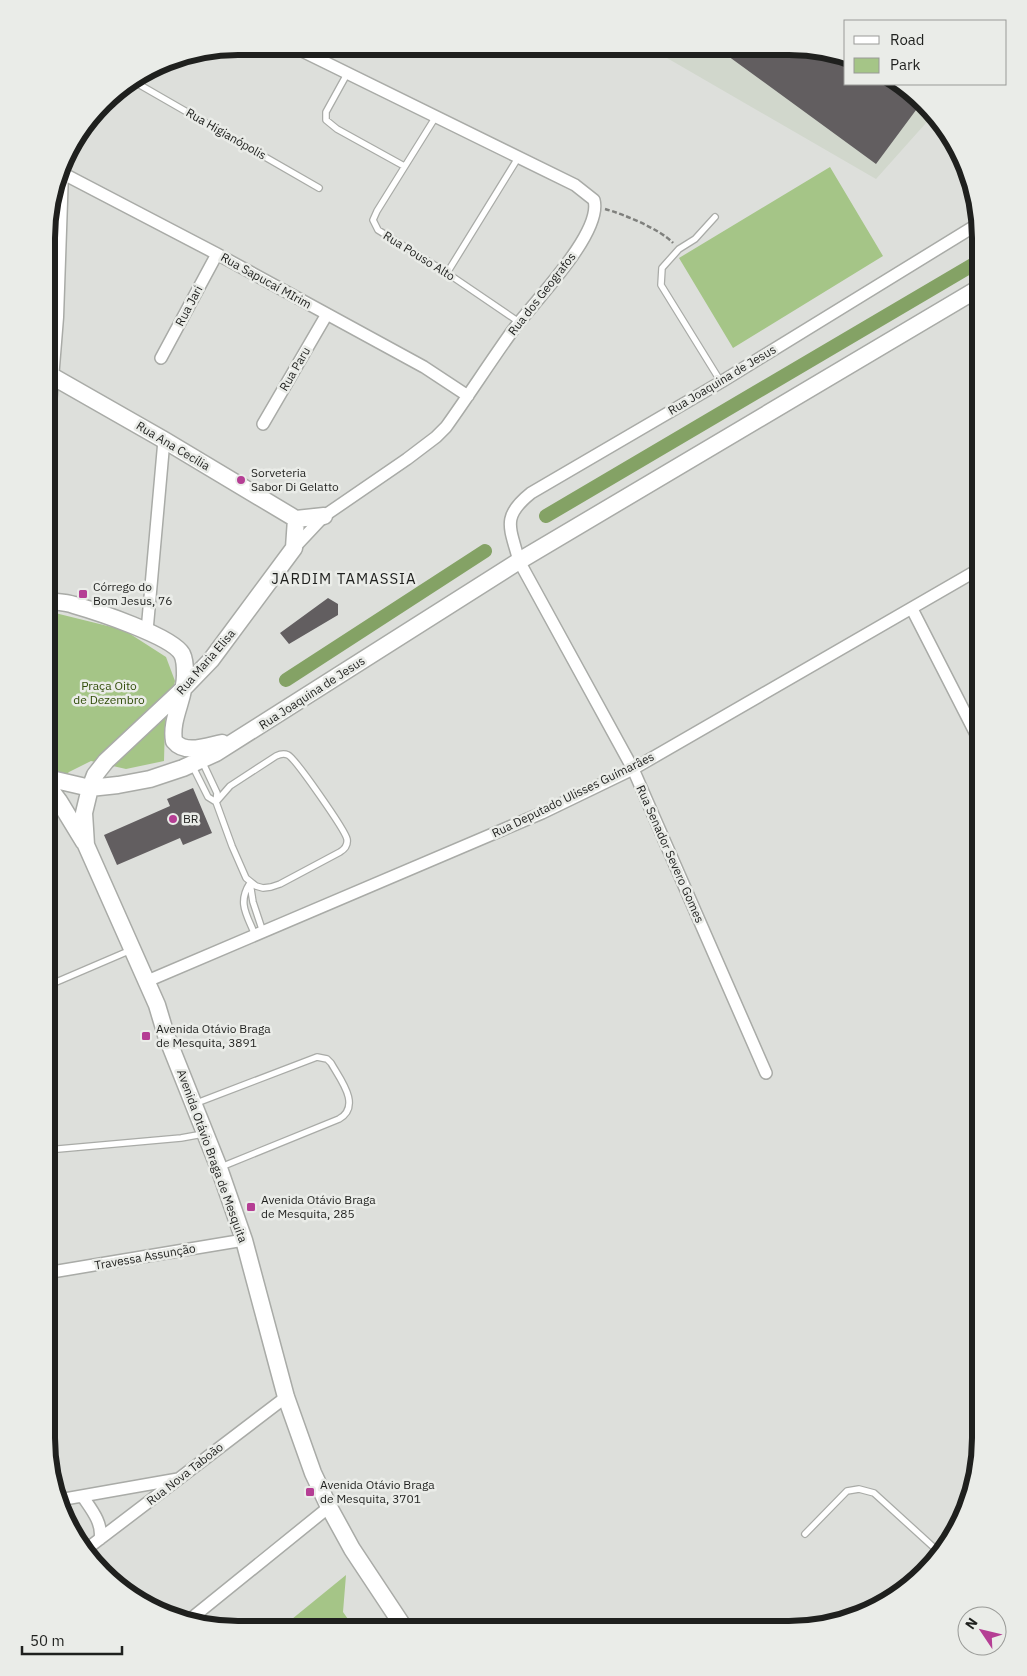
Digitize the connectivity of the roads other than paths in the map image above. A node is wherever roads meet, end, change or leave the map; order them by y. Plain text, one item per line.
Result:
1 (310, 55) edge
2 (347, 74) junction
3 (139, 85) edge
4 (435, 118) junction
5 (518, 158) junction
6 (404, 166) junction
7 (66, 175) edge
8 (319, 188) dead end
9 (715, 218) dead end
10 (972, 228) edge
11 (217, 254) junction
12 (447, 273) junction
13 (972, 292) edge
14 (327, 314) junction
15 (519, 322) junction
16 (161, 358) dead end
17 (55, 377) edge
18 (721, 382) junction
19 (468, 396) junction
20 (263, 424) dead end
21 (164, 440) junction
22 (324, 516) junction
23 (296, 519) junction
24 (294, 548) junction
25 (519, 561) junction
26 (972, 573) edge
27 (55, 602) edge
28 (912, 609) junction
29 (148, 632) junction
30 (184, 689) junction
31 (972, 726) edge
32 (239, 740) junction
33 (196, 762) junction
34 (633, 769) junction
35 (55, 780) edge
36 (90, 788) junction
37 (55, 796) edge
38 (216, 802) junction
39 (86, 845) junction
40 (250, 883) junction
41 (259, 934) junction
42 (131, 950) junction
43 (145, 982) junction
44 (55, 983) edge
45 (766, 1073) dead end
46 (194, 1104) junction
47 (205, 1133) junction
48 (55, 1149) edge
49 (219, 1168) junction
50 (244, 1240) junction
51 (55, 1272) edge
52 (286, 1397) junction
53 (180, 1479) junction
54 (83, 1496) junction
55 (66, 1499) edge
56 (329, 1507) junction
57 (805, 1534) dead end
58 (100, 1539) junction
59 (91, 1546) edge
60 (935, 1548) edge
61 (195, 1616) edge
62 (400, 1621) edge

1 - 2 street
2 - 4 street
2 - 6 lane
3 - 8 lane, Rua Higianópolis
4 - 5 street
4 - 6 lane, Rua Pouso Alto
5 - 12 lane
5 - 15 street, Rua dos Geografos
6 - 12 lane, Rua Pouso Alto
7 - 11 street, Rua Sapucaí MIrim
9 - 18 lane
10 - 18 street, Rua Joaquina de Jesus
11 - 14 street, Rua Sapucaí MIrim
11 - 16 street, Rua Jari
12 - 15 lane, Rua Pouso Alto
13 - 25 main road, Rua Joaquina de Jesus
14 - 19 street, Rua Sapucaí MIrim
14 - 20 street, Rua Paru
15 - 19 street, Rua dos Geografos
17 - 21 main road, Rua Ana Cecília
18 - 25 street, Rua Joaquina de Jesus
19 - 22 street, Rua dos Geografos
21 - 23 main road, Rua Ana Cecília
21 - 29 street
22 - 23 main road
22 - 24 street, Rua dos Geografos
23 - 24 main road
24 - 30 main road, Rua Maria Elisa
25 - 32 main road, Rua Joaquina de Jesus
25 - 34 street, Rua Senador Severo Gomes
26 - 28 street, Rua Deputado Ulisses Guímarâes
27 - 29 main road
28 - 31 street
28 - 34 street, Rua Deputado Ulisses Guímarâes
29 - 30 main road
30 - 32 main road
30 - 36 main road, Rua Maria Elisa
32 - 33 main road, Rua Joaquina de Jesus
33 - 36 main road, Rua Joaquina de Jesus
33 - 38 lane
33 - 38 lane
34 - 41 street, Rua Deputado Ulisses Guímarâes
34 - 45 street, Rua Senador Severo Gomes
35 - 36 main road, Rua Joaquina de Jesus
36 - 39 main road, Avenida Otávio Braga de Mesquita
37 - 39 main road
38 - 40 lane
38 - 40 lane
39 - 42 main road, Avenida Otávio Braga de Mesquita
40 - 41 lane
40 - 41 lane
41 - 43 street, Rua Deputado Ulisses Guímarâes
42 - 43 main road, Avenida Otávio Braga de Mesquita
42 - 44 lane
43 - 46 main road, Avenida Otávio Braga de Mesquita
46 - 47 main road, Avenida Otávio Braga de Mesquita
46 - 49 lane
47 - 48 lane
47 - 49 main road, Avenida Otávio Braga de Mesquita
49 - 50 main road, Avenida Otávio Braga de Mesquita
50 - 51 street, Travessa Assunção
50 - 52 main road, Avenida Otávio Braga de Mesquita
52 - 53 street, Rua Nova Taboão
52 - 56 main road, Avenida Otávio Braga de Mesquita
53 - 54 street
53 - 58 street, Rua Nova Taboão
54 - 55 street
54 - 58 street
56 - 61 street
56 - 62 main road, Avenida Otávio Braga de Mesquita
57 - 60 lane
58 - 59 street, Rua Nova Taboão

